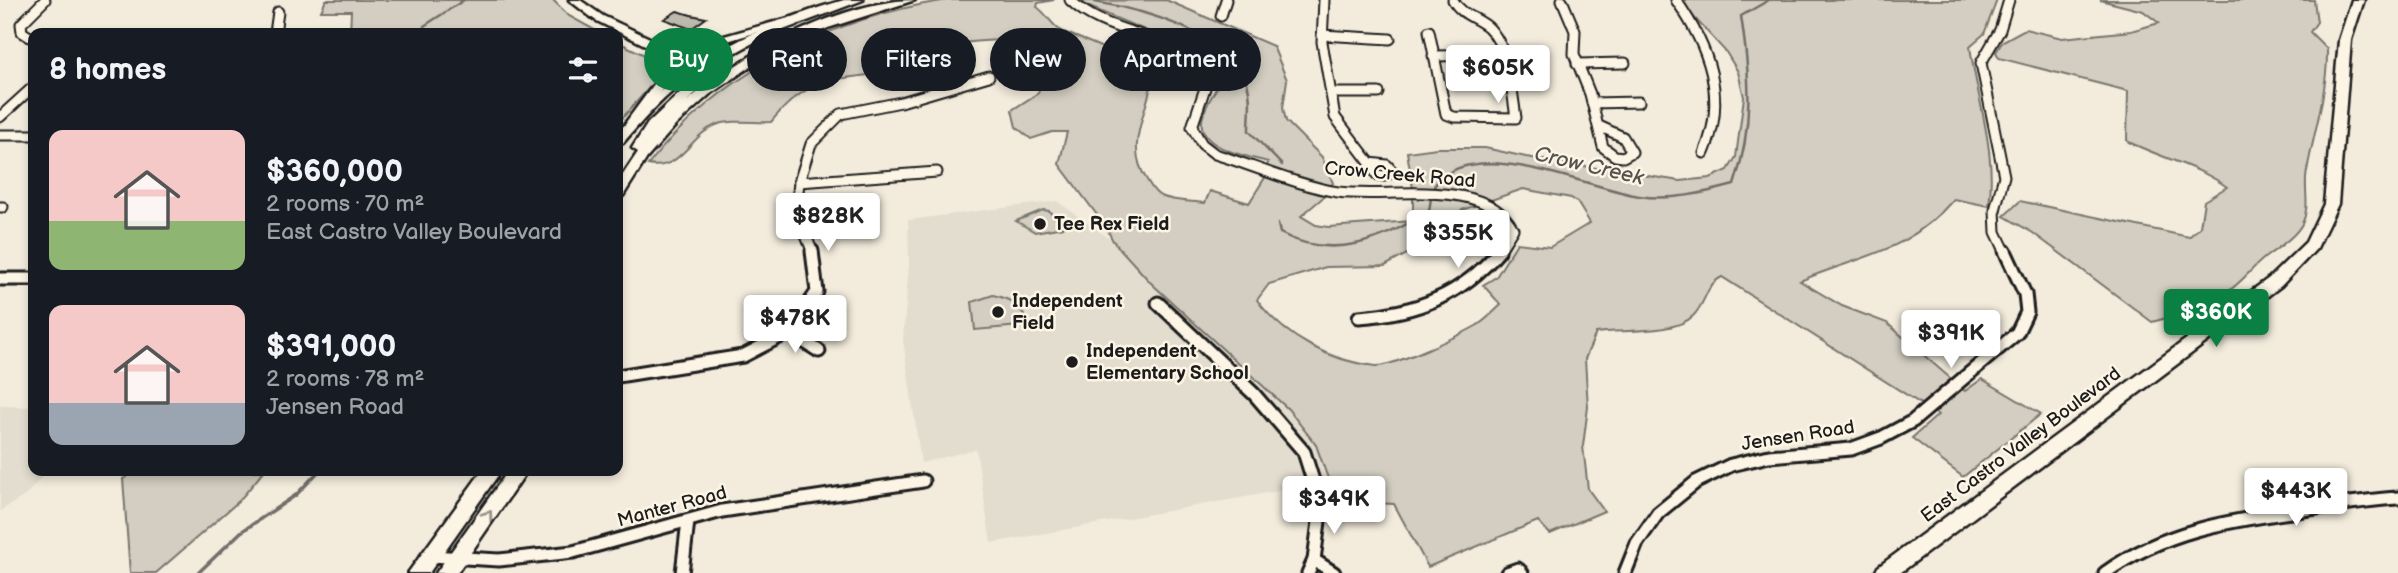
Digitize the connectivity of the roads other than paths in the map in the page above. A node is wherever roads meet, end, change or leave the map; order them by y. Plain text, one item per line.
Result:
1 (46, 0) edge
2 (574, 0) edge
3 (909, 0) edge
4 (1070, 0) edge
5 (1226, 0) edge
6 (1324, 0) edge
7 (1453, 0) edge
8 (1562, 0) edge
9 (1676, 0) edge
10 (2009, 0) edge
11 (2358, 0) edge
12 (860, 6) edge
13 (278, 12) dead end
14 (1221, 16) dead end
15 (796, 19) junction
16 (276, 28) edge
17 (620, 28) edge
18 (623, 30) edge
19 (1429, 31) dead end
20 (1322, 35) junction
21 (28, 36) edge
22 (733, 37) edge
23 (644, 39) edge
24 (1390, 39) dead end
25 (733, 48) edge
26 (1500, 55) junction
27 (1433, 56) junction
28 (733, 60) edge
29 (1625, 63) dead end
30 (1577, 64) junction
31 (989, 76) dead end
32 (655, 91) edge
33 (667, 91) edge
34 (690, 91) edge
35 (28, 92) edge
36 (1331, 93) junction
37 (1379, 93) dead end
38 (1639, 102) dead end
39 (1592, 103) junction
40 (0, 117) edge
41 (1599, 127) dead end
42 (623, 134) edge
43 (623, 134) edge
44 (0, 135) edge
45 (28, 135) edge
46 (1704, 153) dead end
47 (1370, 163) dead end
48 (937, 172) dead end
49 (627, 176) junction
50 (799, 182) junction
51 (623, 184) edge
52 (0, 279) edge
53 (28, 279) edge
54 (1158, 303) dead end
55 (1359, 317) dead end
56 (789, 332) junction
57 (819, 351) dead end
58 (623, 375) edge
59 (488, 476) edge
60 (514, 476) edge
61 (923, 481) dead end
62 (2398, 498) edge
63 (688, 521) junction
64 (431, 556) junction
65 (451, 566) edge
66 (1311, 567) edge
67 (418, 573) edge
68 (682, 573) edge
69 (1334, 573) edge
70 (1507, 573) edge
71 (1522, 573) edge
72 (1625, 573) edge
73 (1885, 573) edge
74 (2105, 573) edge

1 - 21 street
2 - 17 street
3 - 12 main road
4 - 55 street, Crow Creek Road
5 - 14 street
6 - 20 street
7 - 26 street
8 - 30 street
9 - 46 street
10 - 72 street, Jensen Road
11 - 73 main road, East Castro Valley Boulevard
12 - 15 main road
12 - 28 main road
12 - 49 main road
13 - 16 street
15 - 22 street
15 - 25 main road
18 - 23 street
19 - 27 street
20 - 24 street
20 - 36 street
26 - 27 street
26 - 27 street
29 - 30 street
30 - 39 street
31 - 50 street
32 - 42 street
33 - 43 main road
34 - 49 main road
35 - 40 street
36 - 37 street
36 - 47 street
38 - 39 street
39 - 41 street
44 - 45 street
48 - 50 street
49 - 51 main road
50 - 56 street
52 - 53 street
54 - 66 street
56 - 57 street
56 - 58 street
59 - 64 main road
65 -> 60 main road
61 - 63 street, Manter Road
62 - 74 street
63 - 65 street, Manter Road
63 - 68 street
64 - 65 street, Manter Road
64 - 67 main road
66 - 69 street
70 - 71 street

